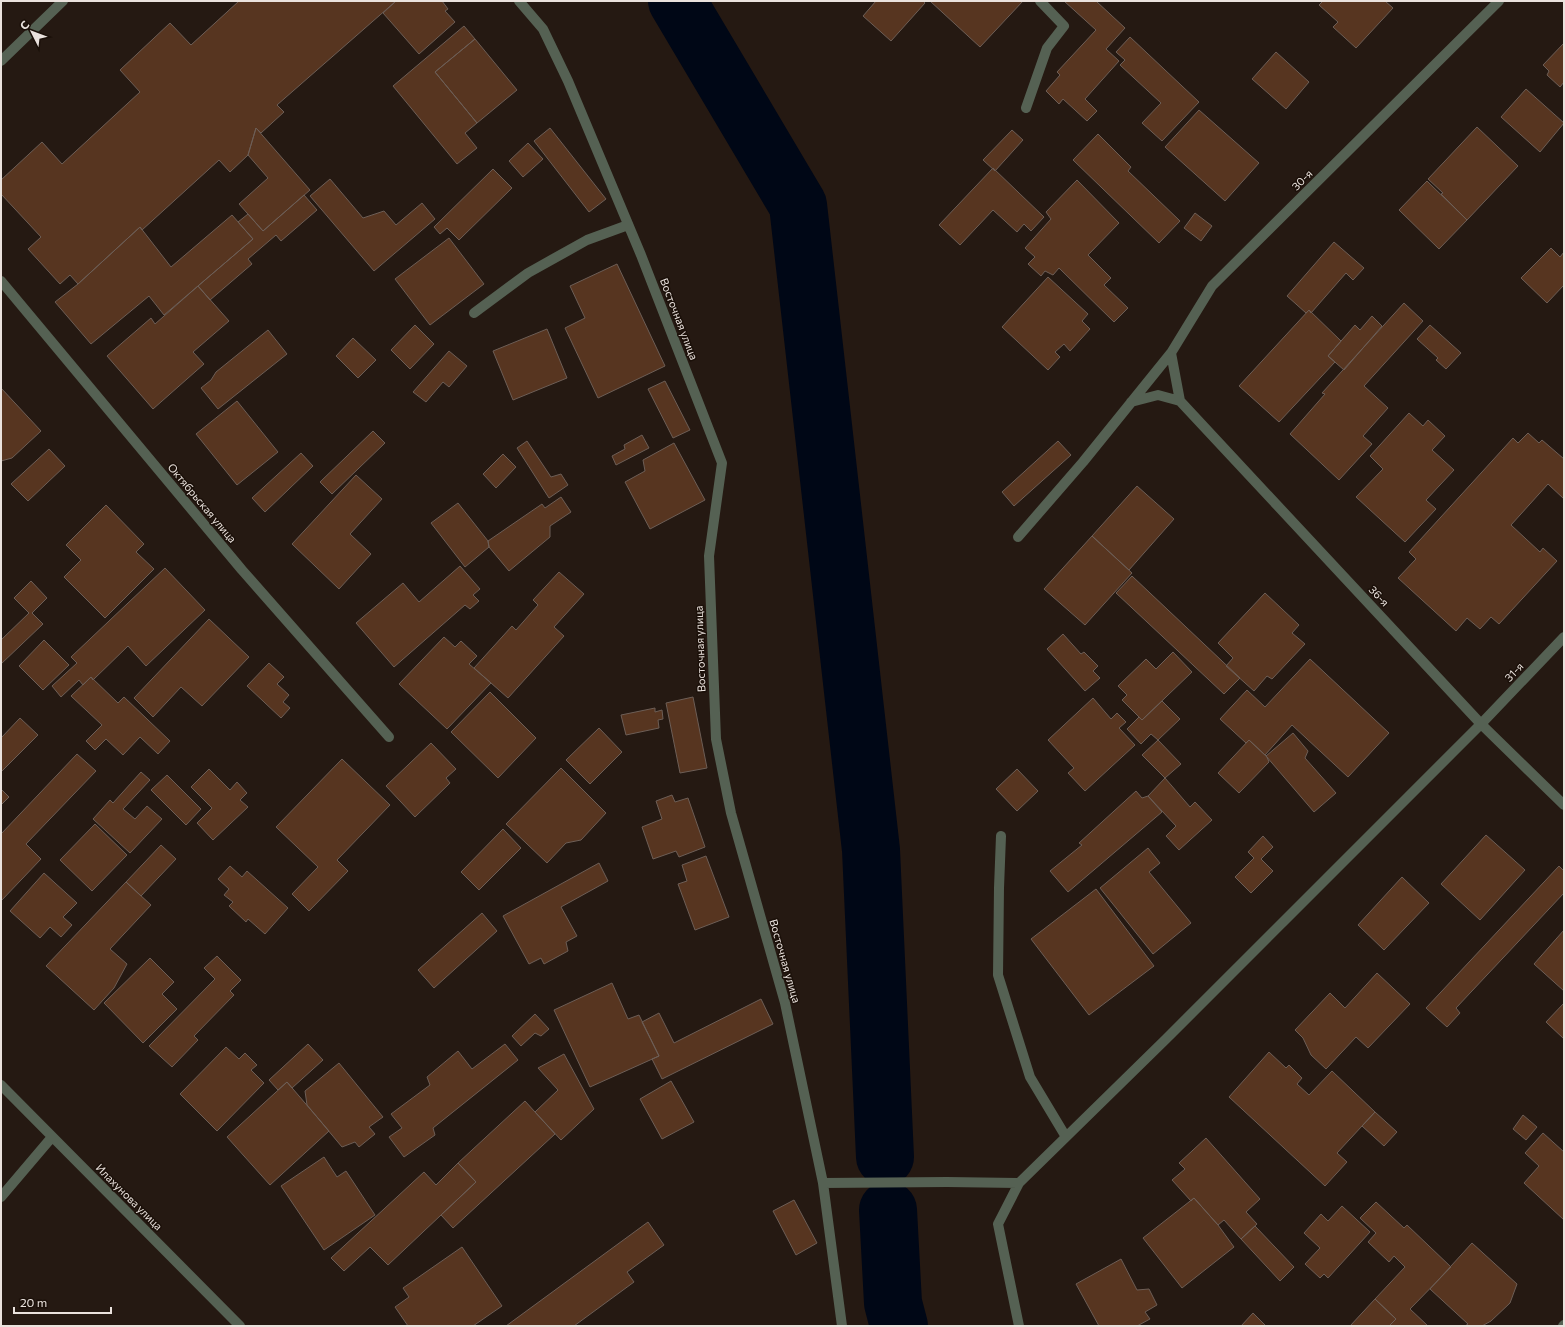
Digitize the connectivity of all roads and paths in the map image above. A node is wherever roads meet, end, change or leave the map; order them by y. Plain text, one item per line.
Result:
1 (63, 1) edge
2 (520, 1) edge
3 (1040, 1) edge
4 (1499, 1) edge
5 (1, 61) edge
6 (1026, 108) dead end
7 (628, 225) junction
8 (1, 281) edge
9 (474, 313) dead end
10 (1171, 353) junction
11 (1180, 401) junction
12 (1130, 402) junction
13 (1018, 537) dead end
14 (1564, 637) edge
15 (1481, 724) junction
16 (389, 737) dead end
17 (1564, 806) edge
18 (1001, 836) dead end
19 (1, 1085) edge
20 (52, 1137) junction
21 (1066, 1137) junction
22 (1019, 1183) junction
23 (823, 1184) junction
24 (1, 1197) edge
25 (240, 1326) edge
26 (842, 1326) edge
27 (1019, 1326) edge

1 - 5 street
2 - 7 street, Восточная улица
3 - 6 street
4 - 10 street, 30-я
7 - 9 street
7 - 23 street, Восточная улица
8 - 16 street, Октябрьская улица
10 - 11 street
10 - 12 street, 30-я
11 - 12 street
11 - 15 street, 36-я
12 - 13 street, 30-я
14 - 15 street, 31-я
15 - 17 street, 36-я
15 - 21 street, 31-я
18 - 21 street
19 - 20 street, Илахунова улица
20 - 24 street
20 - 25 street, Илахунова улица
21 - 22 street, 31-я
22 - 23 street
22 - 27 street, 31-я
23 - 26 street, Восточная улица

